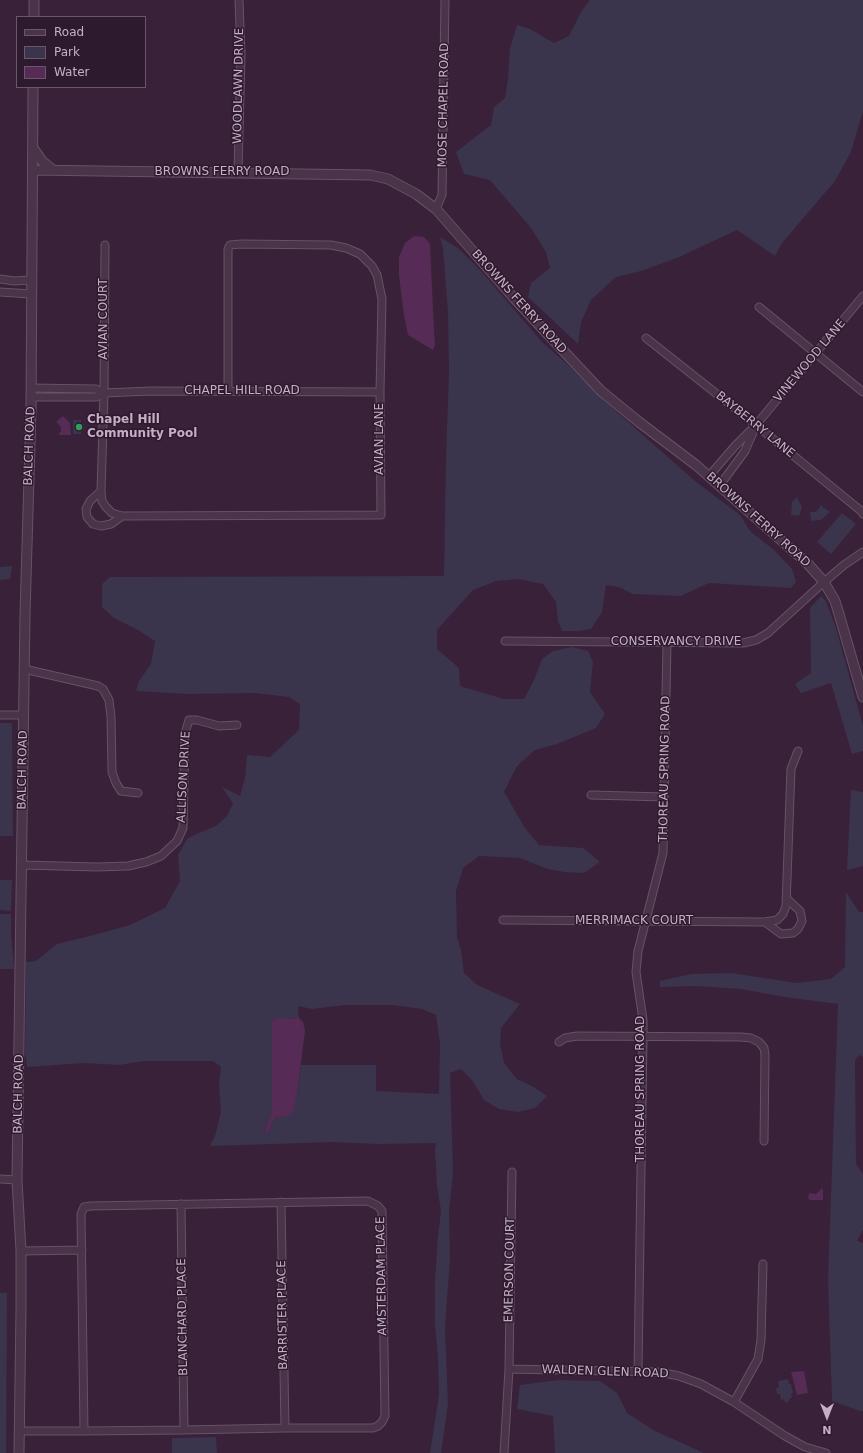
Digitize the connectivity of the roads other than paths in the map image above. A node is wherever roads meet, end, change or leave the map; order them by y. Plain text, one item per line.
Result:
1 (34, 0) edge
2 (239, 0) edge
3 (445, 0) edge
4 (34, 16) edge
5 (33, 88) edge
6 (33, 148) junction
7 (33, 170) junction
8 (53, 170) junction
9 (238, 172) junction
10 (436, 209) junction
11 (105, 245) dead end
12 (0, 279) edge
13 (31, 280) junction
14 (0, 292) edge
15 (31, 294) junction
16 (863, 296) edge
17 (759, 308) dead end
18 (646, 338) dead end
19 (816, 355) junction
20 (228, 391) junction
21 (31, 392) junction
22 (380, 392) junction
23 (863, 392) edge
24 (104, 393) junction
25 (756, 425) junction
26 (709, 476) junction
27 (720, 485) junction
28 (101, 491) junction
29 (863, 514) edge
30 (122, 516) junction
31 (863, 552) edge
32 (824, 582) junction
33 (505, 641) dead end
34 (667, 642) junction
35 (24, 669) junction
36 (863, 697) edge
37 (0, 715) edge
38 (23, 715) junction
39 (237, 725) dead end
40 (798, 751) dead end
41 (138, 793) dead end
42 (591, 795) dead end
43 (664, 797) junction
44 (22, 865) junction
45 (786, 898) junction
46 (503, 920) dead end
47 (645, 921) junction
48 (766, 922) junction
49 (643, 1037) junction
50 (559, 1042) dead end
51 (764, 1141) dead end
52 (512, 1172) dead end
53 (0, 1179) edge
54 (17, 1180) junction
55 (281, 1202) junction
56 (181, 1204) junction
57 (82, 1250) junction
58 (21, 1251) junction
59 (763, 1264) dead end
60 (509, 1369) junction
61 (638, 1371) junction
62 (734, 1402) junction
63 (285, 1428) junction
64 (184, 1430) junction
65 (20, 1431) junction
66 (84, 1431) junction
67 (19, 1453) edge
68 (504, 1453) edge
69 (826, 1453) edge

1 - 4 street
2 - 9 street, WOODLAWN DRIVE
3 - 10 street, MOSE CHAPEL ROAD
5 - 6 street, BALCH ROAD
6 - 7 street, BALCH ROAD
6 - 8 street
7 - 8 street, BROWNS FERRY ROAD
7 - 13 street, BALCH ROAD
8 - 9 street, BROWNS FERRY ROAD
9 - 10 street, BROWNS FERRY ROAD
10 - 26 street, BROWNS FERRY ROAD
11 - 24 street, AVIAN COURT
12 - 13 street
13 - 15 street, BALCH ROAD
14 - 15 street
15 - 21 street, BALCH ROAD
16 - 19 street, VINEWOOD LANE
17 - 19 street
18 - 25 street, BAYBERRY LANE
19 - 23 street
19 - 25 street, VINEWOOD LANE
20 - 22 street, CHAPEL HILL ROAD
20 - 22 street, AVIAN LANE
20 - 24 street, CHAPEL HILL ROAD
21 - 24 street, CHAPEL HILL ROAD
21 - 35 street, BALCH ROAD
22 - 30 street, AVIAN LANE
24 - 28 street
25 - 26 street, VINEWOOD LANE
25 - 27 street, VINEWOOD LANE
25 - 29 street, BAYBERRY LANE
26 - 27 street, BROWNS FERRY ROAD
27 - 32 street, BROWNS FERRY ROAD
28 - 30 street
28 - 30 street
31 - 32 street, CONSERVANCY DRIVE
32 - 34 street, CONSERVANCY DRIVE
32 - 36 street, BROWNS FERRY ROAD
33 - 34 street, CONSERVANCY DRIVE
34 - 43 street, THOREAU SPRING ROAD
35 - 38 street, BALCH ROAD
35 - 41 street
37 - 38 street
38 - 44 street, BALCH ROAD
39 - 44 street, ALLISON DRIVE
40 - 45 street, MERRIMACK COURT
42 - 43 street
43 - 47 street, THOREAU SPRING ROAD
44 - 54 street, BALCH ROAD
45 - 48 street, MERRIMACK COURT
45 - 48 street
46 - 47 street, MERRIMACK COURT
47 - 48 street, MERRIMACK COURT
47 - 49 street, THOREAU SPRING ROAD
49 - 50 street
49 - 51 street
49 - 61 street, THOREAU SPRING ROAD
52 - 60 street, EMERSON COURT
53 - 54 street
54 - 58 street, BALCH ROAD
55 - 56 street, AMSTERDAM PLACE
55 - 63 street, BARRISTER PLACE
55 - 63 street, AMSTERDAM PLACE
56 - 57 street, AMSTERDAM PLACE
56 - 64 street, BLANCHARD PLACE
57 - 58 street
57 - 66 street, AMSTERDAM PLACE
58 - 65 street, BALCH ROAD
59 - 62 street
60 - 61 street, WALDEN GLEN ROAD
60 - 68 street, EMERSON COURT
61 - 62 street, WALDEN GLEN ROAD
62 - 69 street, WALDEN GLEN ROAD
63 - 64 street, AMSTERDAM PLACE
64 - 66 street, AMSTERDAM PLACE
65 - 66 street, AMSTERDAM PLACE
65 - 67 street, BALCH ROAD

